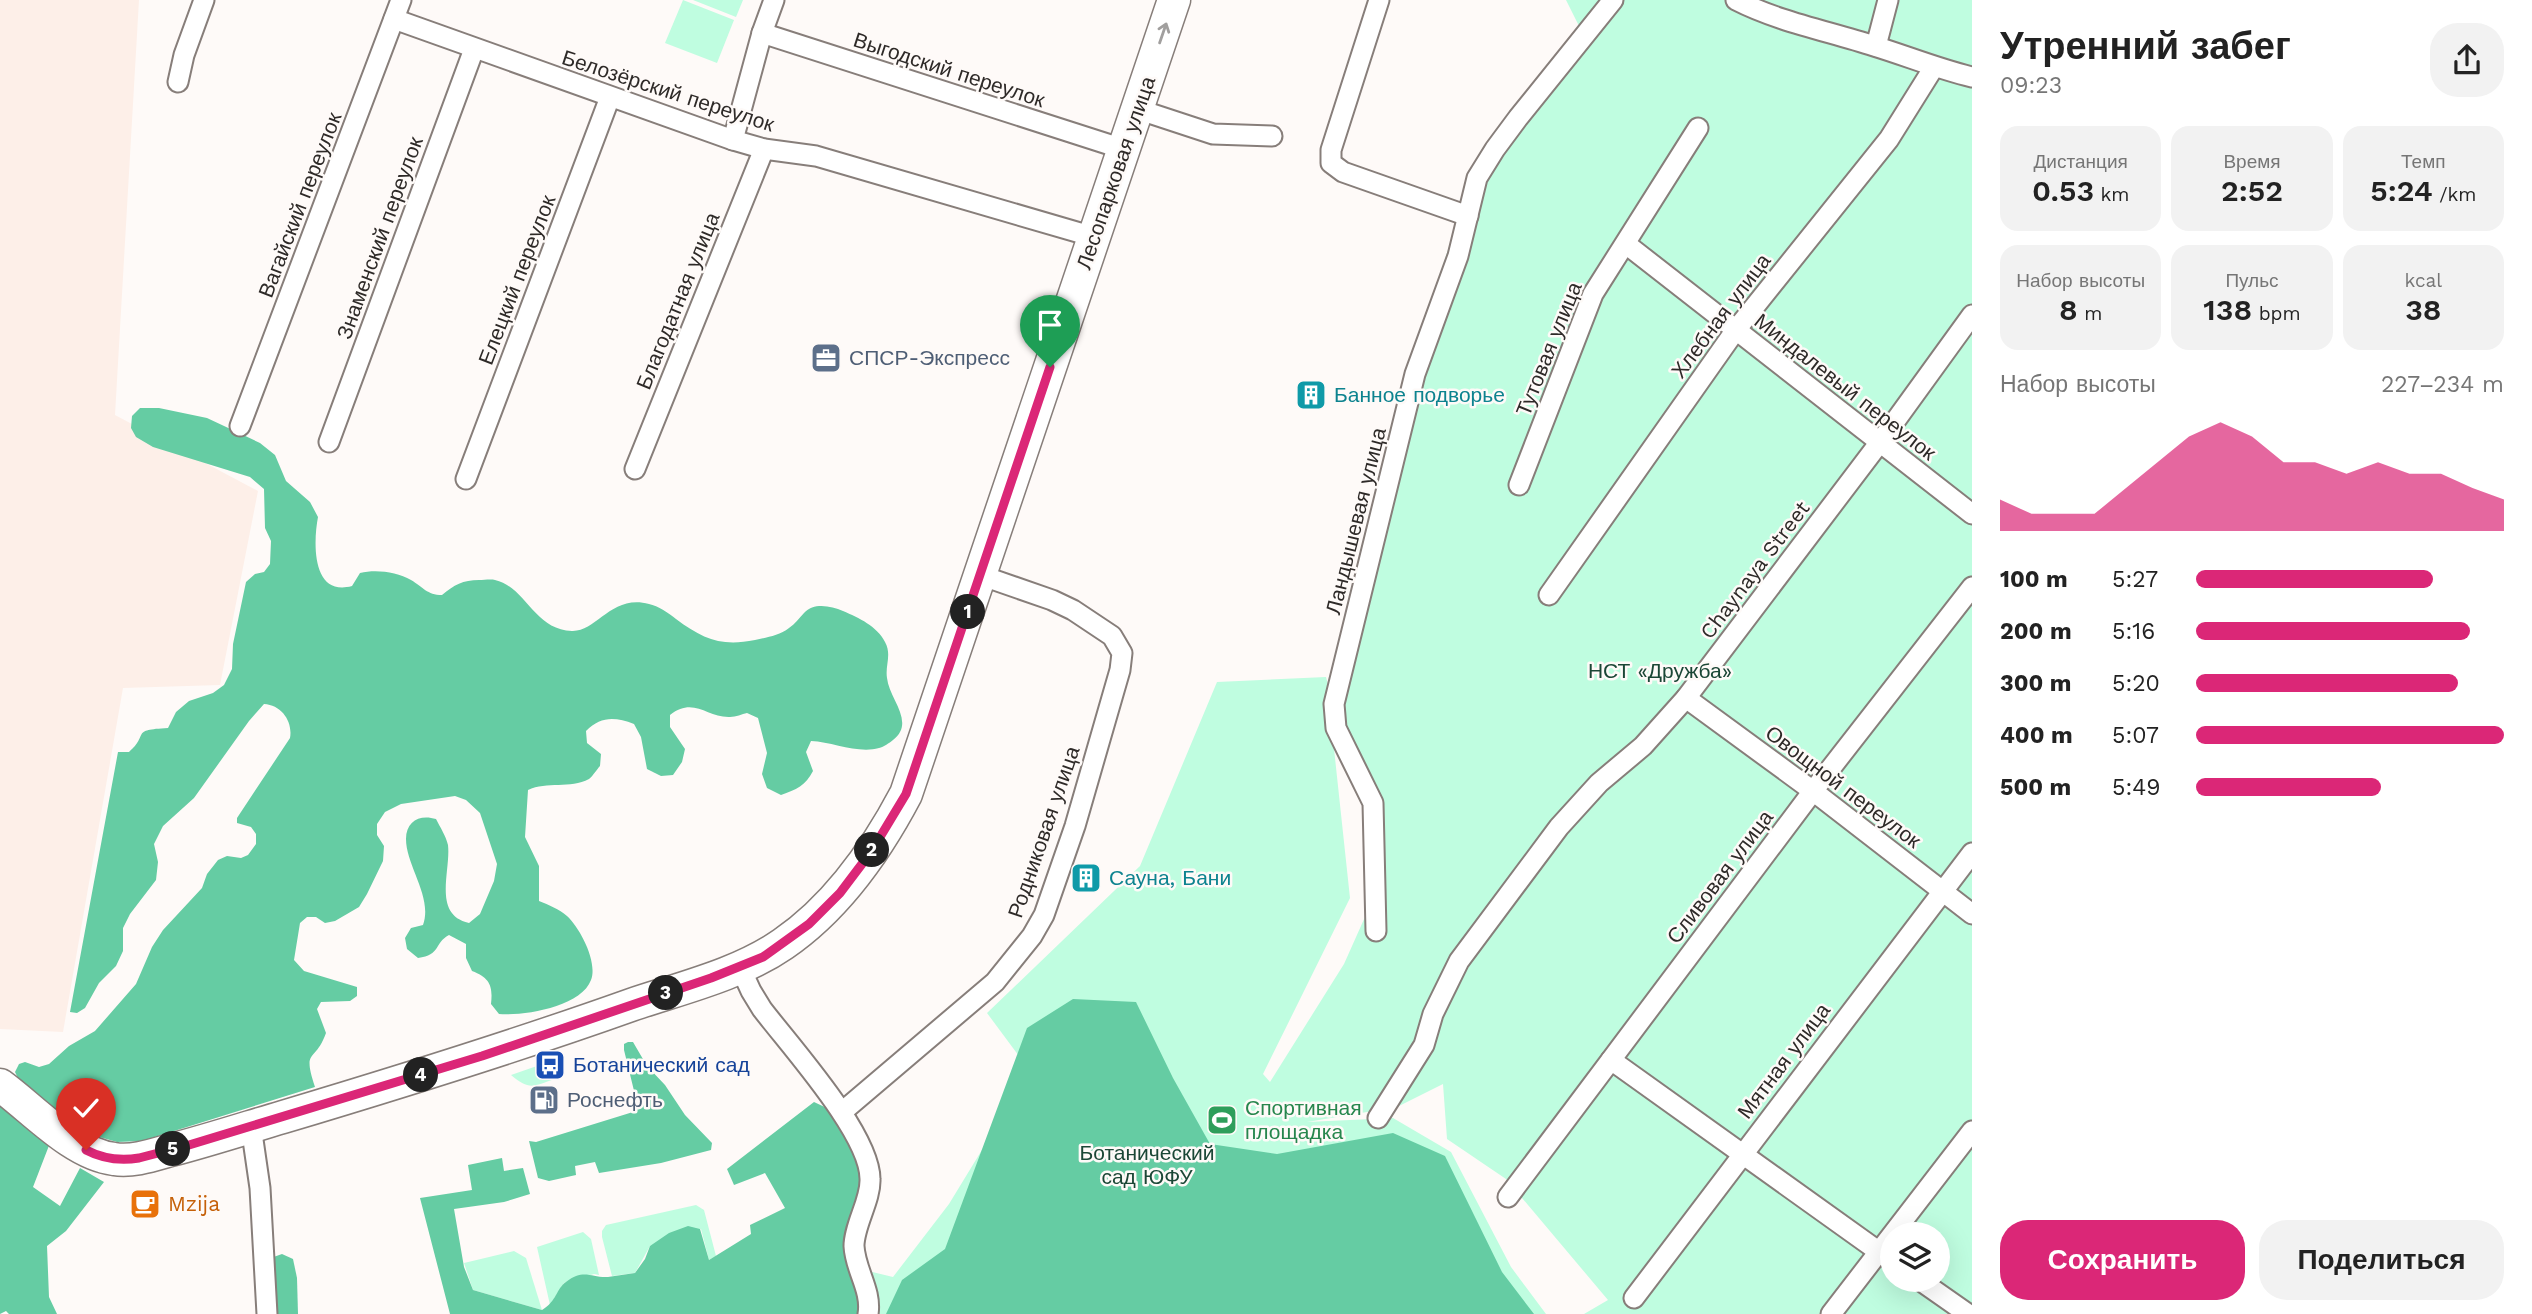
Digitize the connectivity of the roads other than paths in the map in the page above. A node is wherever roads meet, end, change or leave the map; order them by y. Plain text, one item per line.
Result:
1 (204, 0) edge
2 (401, 0) edge
3 (774, 0) edge
4 (1174, 0) edge
5 (1380, 0) edge
6 (1613, 0) edge
7 (1736, 0) edge
8 (1888, 0) edge
9 (394, 19) junction
10 (762, 33) junction
11 (1876, 46) junction
12 (474, 49) junction
13 (1934, 67) junction
14 (1972, 77) edge
15 (177, 82) dead end
16 (610, 97) junction
17 (1137, 109) junction
18 (1698, 128) dead end
19 (1272, 136) dead end
20 (733, 140) junction
21 (764, 149) junction
22 (1123, 149) junction
23 (1468, 216) junction
24 (1094, 237) junction
25 (1626, 244) junction
26 (1972, 315) edge
27 (1735, 331) junction
28 (240, 426) dead end
29 (329, 442) dead end
30 (1880, 442) junction
31 (635, 469) dead end
32 (466, 479) dead end
33 (1519, 485) dead end
34 (1972, 514) edge
35 (980, 575) junction
36 (1972, 587) edge
37 (1549, 595) dead end
38 (1686, 698) junction
39 (1813, 791) junction
40 (1972, 853) edge
41 (1942, 890) junction
42 (1972, 914) edge
43 (1376, 931) dead end
44 (740, 967) junction
45 (1611, 1060) junction
46 (0, 1085) edge
47 (842, 1112) junction
48 (1378, 1118) dead end
49 (251, 1126) junction
50 (1972, 1131) edge
51 (1742, 1155) junction
52 (1508, 1197) dead end
53 (1909, 1222) edge
54 (1880, 1252) edge
55 (1880, 1261) edge
56 (1937, 1292) edge
57 (1634, 1298) dead end
58 (267, 1314) edge
59 (868, 1314) edge
60 (1830, 1314) edge
61 (1968, 1314) edge

1 - 15 street
2 - 9 street, Вагайский переулок
3 - 10 street
17 -> 4 main road, Лесопарковая улица
5 - 23 street
6 - 23 street, Ландышевая улица
7 - 11 street
8 - 11 street
9 - 12 street, Белозёрский переулок
9 - 28 street, Вагайский переулок
10 - 20 street
10 - 22 street, Выгодский переулок
11 - 13 street
12 - 16 street, Белозёрский переулок
12 - 29 street, Знаменский переулок
13 - 14 street
13 - 27 street, Хлебная улица
16 - 20 street, Белозёрский переулок
16 - 32 street, Елецкий переулок
17 - 19 street
17 - 22 main road, Лесопарковая улица
18 - 25 street, Тутовая улица
20 - 21 street, Белозёрский переулок
21 - 24 street, Белозёрский переулок
21 - 31 street, Благодатная улица
22 - 24 main road, Лесопарковая улица
23 - 43 street, Ландышевая улица
24 - 35 main road, Лесопарковая улица
25 - 27 street, Миндалевый переулок
25 - 33 street, Тутовая улица
26 - 30 street, Chaynaya Street
27 - 30 street, Миндалевый переулок
27 - 37 street, Хлебная улица
30 - 34 street, Миндалевый переулок
30 - 38 street, Chaynaya Street
35 - 44 main road, Лесопарковая улица
35 - 47 street, Родниковая улица
36 - 39 street, Сливовая улица
38 - 39 street, Овощной переулок
38 - 48 street, Chaynaya Street
39 - 41 street, Овощной переулок
39 - 45 street, Сливовая улица
40 - 41 street, Мятная улица
41 - 42 street, Овощной переулок
41 - 51 street, Мятная улица
44 - 47 street
44 - 49 main road, Лесопарковая улица
45 - 51 street
45 - 52 street, Сливовая улица
46 - 49 main road, Лесопарковая улица
47 - 59 street
49 - 58 street
50 - 53 street
51 - 54 street
51 - 57 street, Мятная улица
55 - 60 street
56 - 61 street

